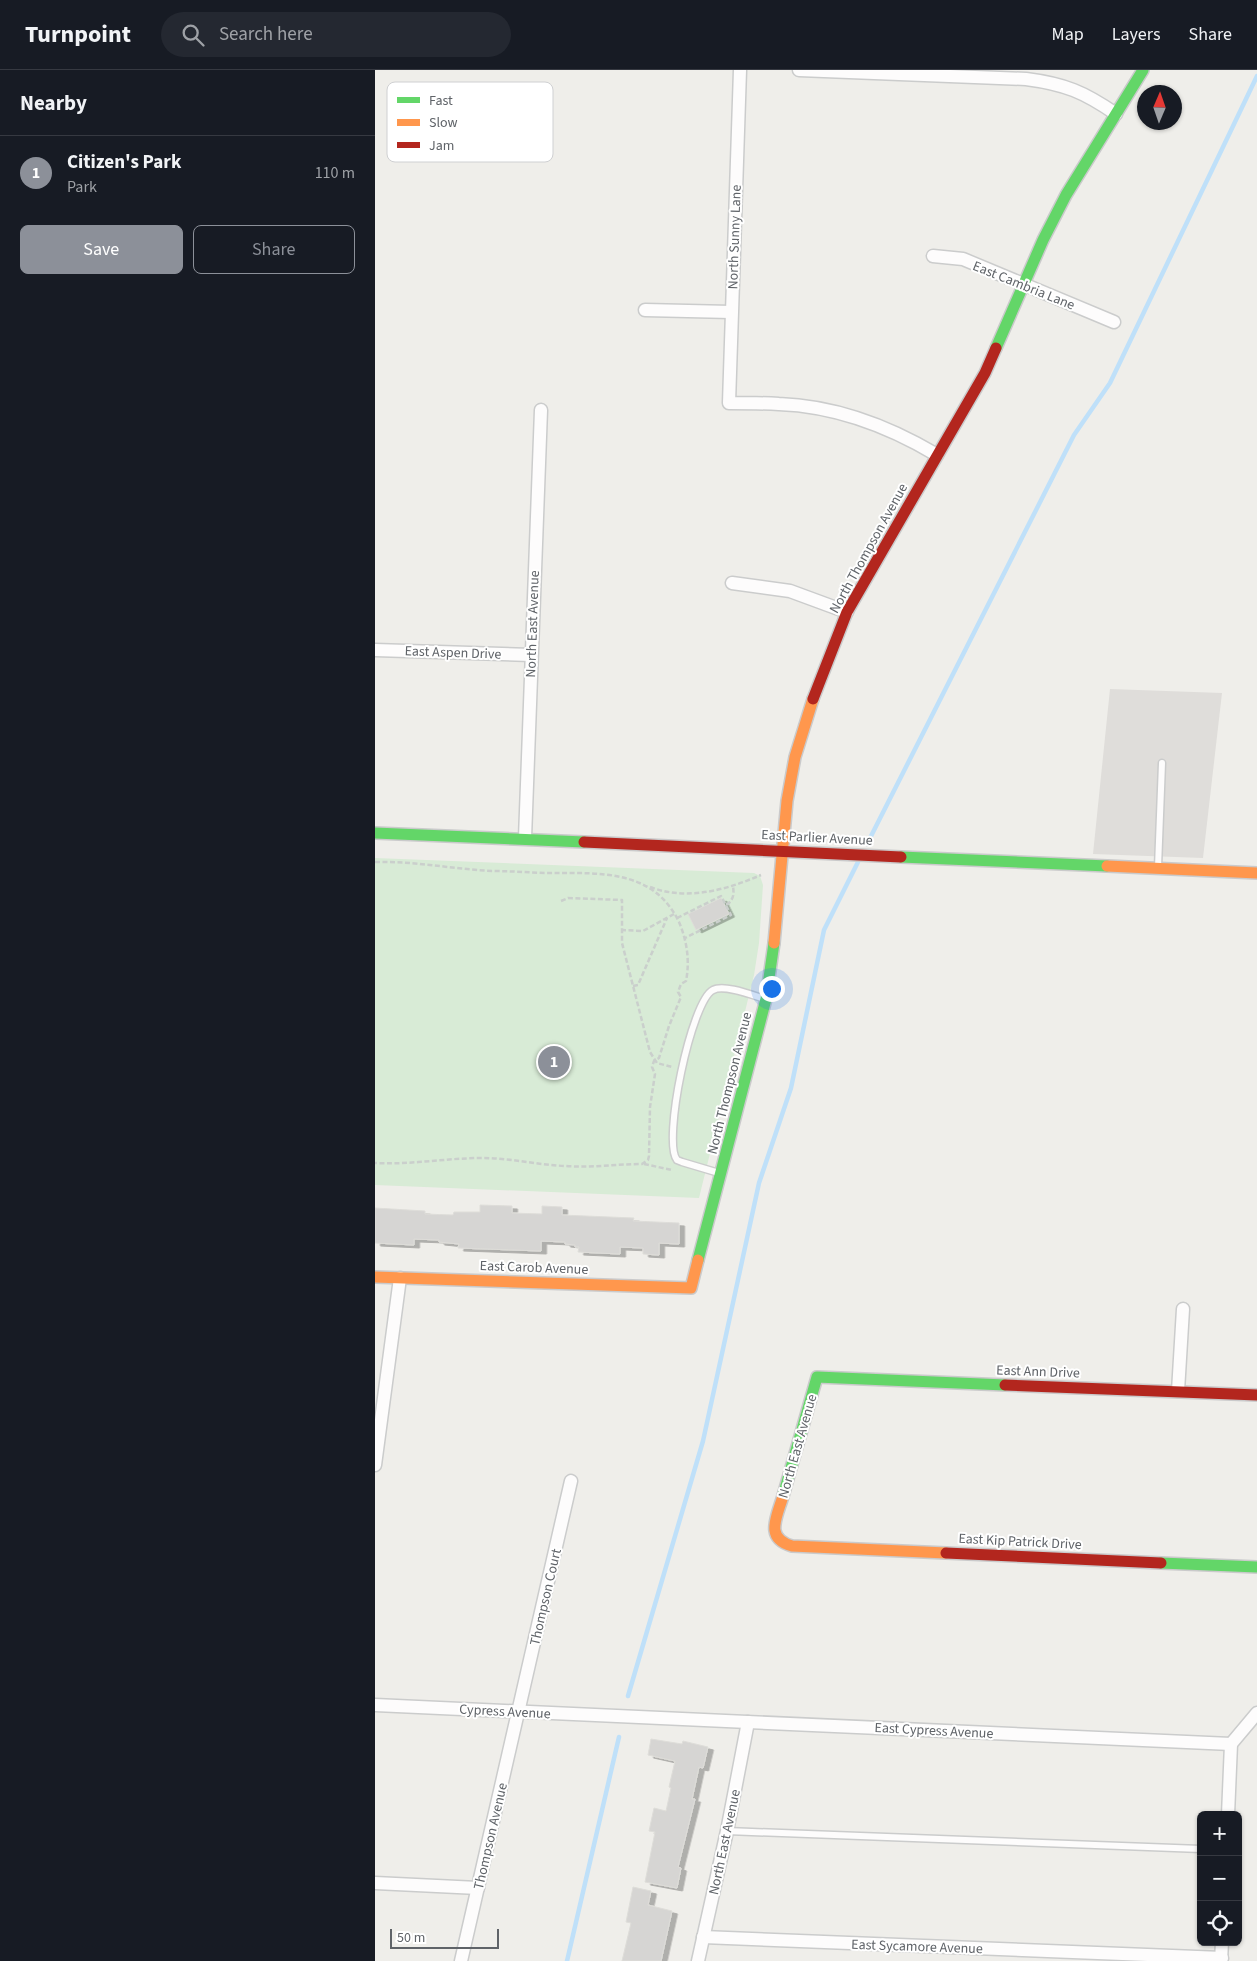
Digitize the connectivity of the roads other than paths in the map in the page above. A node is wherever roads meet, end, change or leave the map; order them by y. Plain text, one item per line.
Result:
1 (740, 70) edge
2 (799, 70) edge
3 (1143, 70) edge
4 (1116, 114) junction
5 (933, 256) dead end
6 (1025, 285) junction
7 (645, 310) dead end
8 (731, 312) junction
9 (1114, 322) dead end
10 (541, 410) dead end
11 (937, 455) junction
12 (732, 583) dead end
13 (847, 612) junction
14 (375, 650) edge
15 (531, 655) junction
16 (1162, 763) dead end
17 (375, 833) edge
18 (525, 838) junction
19 (782, 850) junction
20 (1158, 868) junction
21 (1257, 873) edge
22 (766, 999) junction
23 (721, 1174) junction
24 (375, 1277) edge
25 (401, 1278) junction
26 (691, 1288) joint
27 (1183, 1309) dead end
28 (817, 1376) joint
29 (1178, 1391) junction
30 (1257, 1395) edge
31 (375, 1465) edge
32 (571, 1481) dead end
33 (782, 1543) joint
34 (1257, 1567) edge
35 (375, 1705) edge
36 (518, 1712) junction
37 (1257, 1713) edge
38 (636, 1717) joint
39 (748, 1722) junction
40 (1231, 1744) junction
41 (1228, 1811) edge
42 (727, 1831) junction
43 (1197, 1849) edge
44 (375, 1883) edge
45 (478, 1888) junction
46 (703, 1937) junction
47 (1222, 1946) edge
48 (1221, 1959) edge
49 (461, 1961) edge
50 (698, 1961) edge

1 - 8 street, North Sunny Lane
2 - 4 street
3 - 4 street, North Thompson Avenue
4 - 6 street, North Thompson Avenue
5 - 6 street, East Cambria Lane
6 - 9 street, East Cambria Lane
6 - 11 street, North Thompson Avenue
7 - 8 street
8 - 11 street, North Sunny Lane
10 - 15 street, North East Avenue
11 - 13 street, North Thompson Avenue
12 - 13 street
13 - 19 street, North Thompson Avenue
14 - 15 street, East Aspen Drive
15 - 18 street, North East Avenue
16 - 20 lane
17 - 18 street, East Parlier Avenue
18 - 19 street, East Parlier Avenue
19 - 20 street, East Parlier Avenue
19 - 22 street, North Thompson Avenue
20 - 21 street, East Parlier Avenue
22 - 23 street, North Thompson Avenue
22 - 23 lane
23 - 26 street, North Thompson Avenue
24 - 25 street, East Carob Avenue
25 - 26 street, East Carob Avenue
25 - 31 street
27 - 29 street
28 - 29 street, East Ann Drive
28 - 33 street, North East Avenue
29 - 30 street, East Ann Drive
32 - 36 street, Thompson Court
33 - 34 street, East Kip Patrick Drive
35 - 36 street, Cypress Avenue
36 - 38 street, Cypress Avenue
36 - 45 street, Thompson Avenue
37 - 40 street
38 - 39 street, East Cypress Avenue
39 - 40 street, East Cypress Avenue
39 - 42 street, North East Avenue
40 - 41 street
42 - 43 lane
42 - 46 street, North East Avenue
44 - 45 street
45 - 49 street, Thompson Avenue
46 - 48 street, East Sycamore Avenue
46 - 50 street, North East Avenue
47 - 48 street

